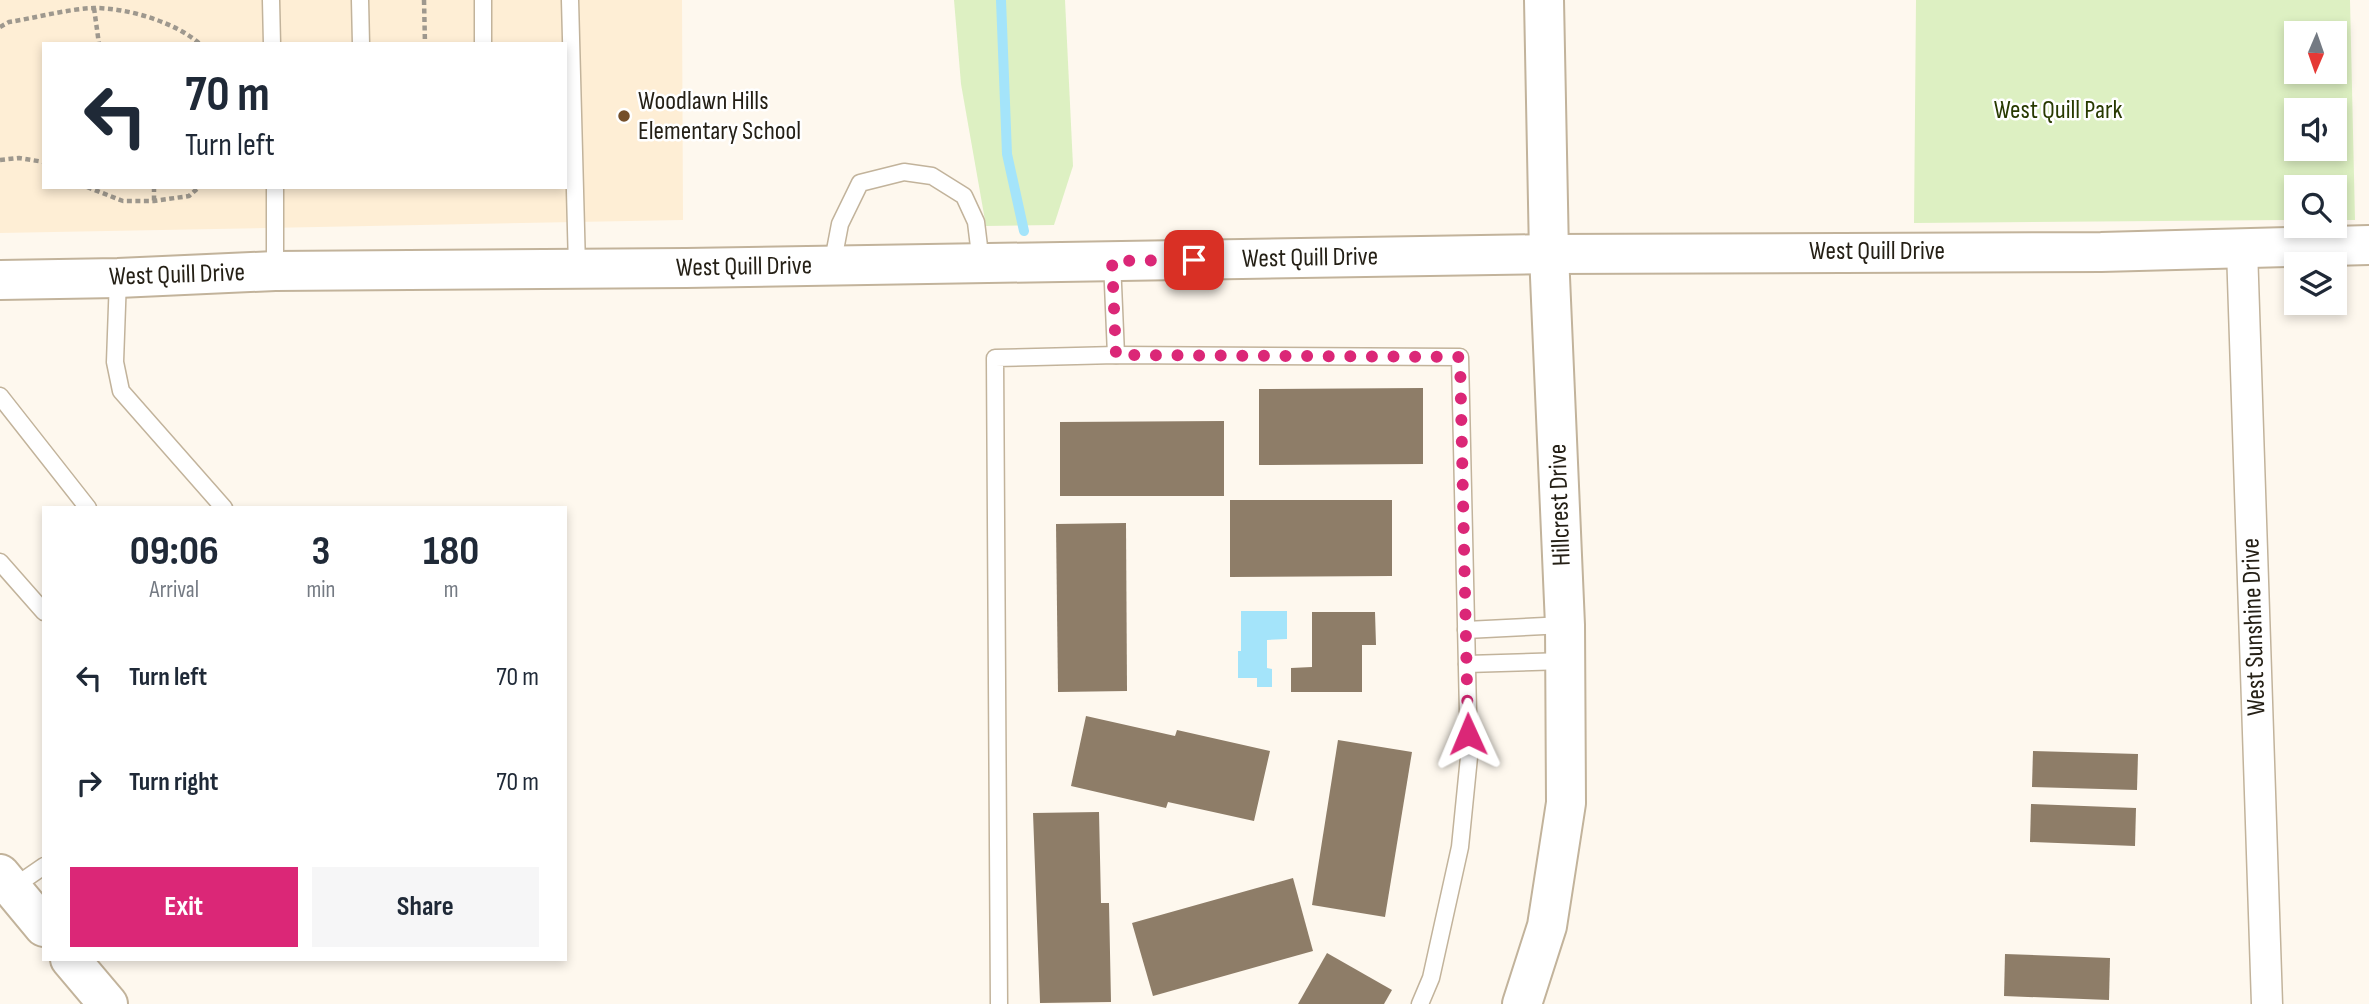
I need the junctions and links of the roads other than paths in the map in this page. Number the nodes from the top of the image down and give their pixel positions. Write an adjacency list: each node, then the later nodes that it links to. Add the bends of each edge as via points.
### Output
1 (271, 0): 6 (lane)
2 (360, 0): 7 (lane)
3 (483, 0): 8 (lane)
4 (570, 0): 16 (lane)
5 (1544, 0): 12 (street, Hillcrest Drive)
6 (272, 42)
7 (361, 42)
8 (483, 42)
9 (275, 189): 17 (lane)
10 (2369, 246): 11 (street, West Quill Drive)
11 (2242, 249): 12 (street, West Quill Drive); 37 (street, West Sunshine Drive)
12 (1549, 254): 13 (street, West Quill Drive); 27 (street, Hillcrest Drive)
13 (1112, 261): 14 (street, West Quill Drive); 20 (lane)
14 (981, 263): 15 (street, West Quill Drive); 15 (lane, via 976,222 964,196 932,176 904,172 860,183 839,223)
15 (832, 266): 16 (street, West Quill Drive)
16 (577, 267): 17 (street, West Quill Drive)
17 (275, 271): 18 (street, West Quill Drive)
18 (118, 278): 19 (street, West Quill Drive); 23 (lane, via 115,362 121,391)
19 (0, 280)
20 (1116, 355): 26 (lane, via 1460,357); 34 (lane, via 995,358)
21 (0, 396): 22 (lane)
22 (86, 506)
23 (222, 506)
24 (0, 562): 25 (lane)
25 (42, 610)
26 (1466, 630): 27 (lane); 28 (lane)
27 (1565, 643): 28 (lane); 36 (street, Hillcrest Drive, via 1566,803 1547,926)
28 (1467, 664): 35 (lane, via 1469,757 1460,847 1431,978)
29 (42, 867): 30 (lane)
30 (6, 881): 31 (street)
31 (42, 925)
32 (72, 961): 33 (street)
33 (108, 1004)
34 (999, 1004)
35 (1420, 1004)
36 (1522, 1004)
37 (2267, 1004)

